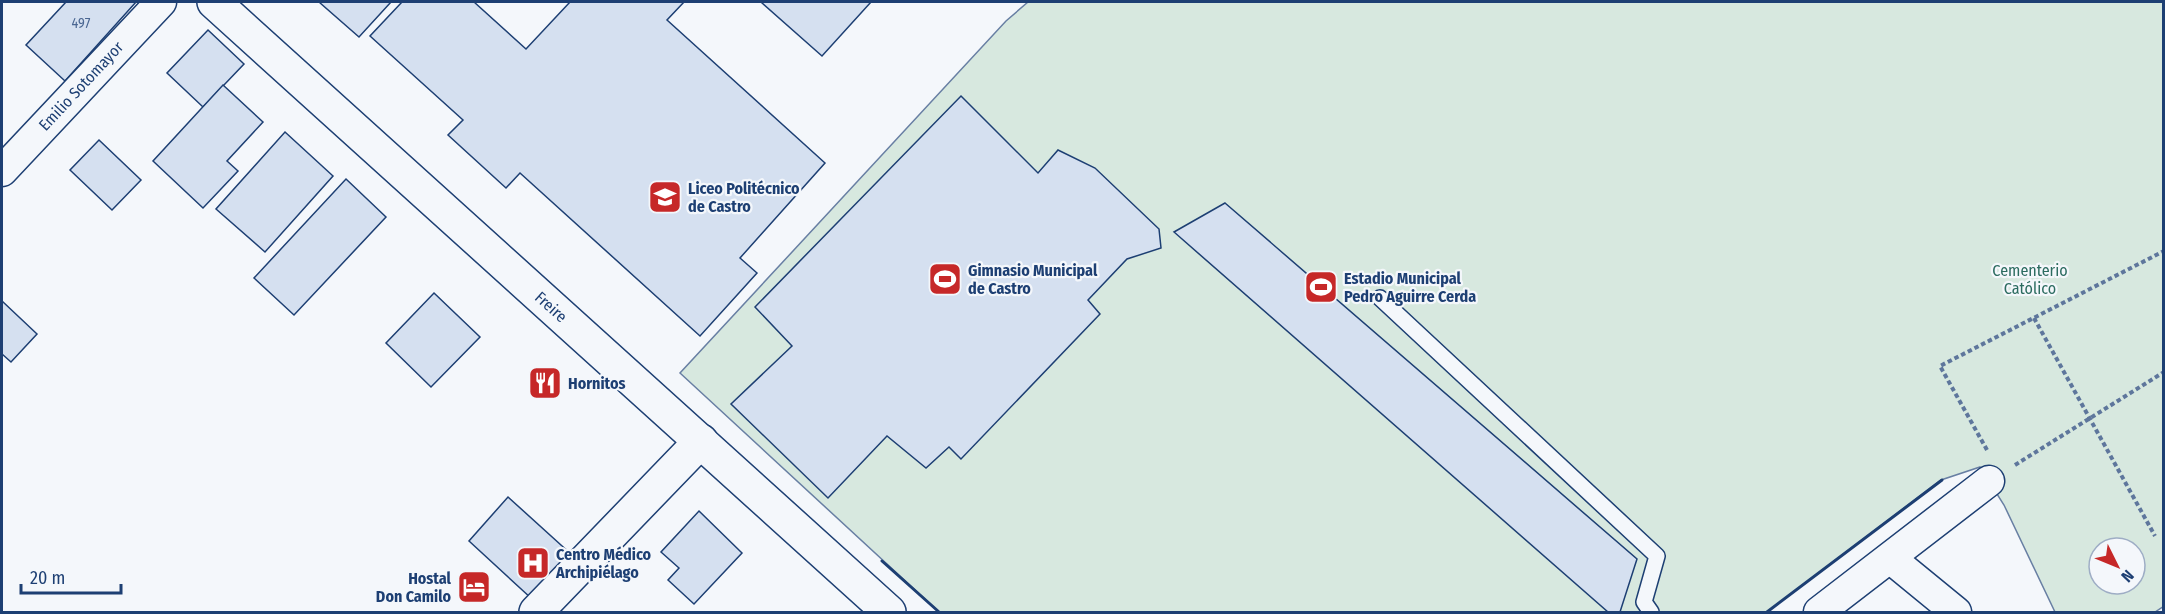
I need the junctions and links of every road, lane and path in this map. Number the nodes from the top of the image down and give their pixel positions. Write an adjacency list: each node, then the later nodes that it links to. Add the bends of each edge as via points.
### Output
1 (162, 2): 3 (street, Emilio Sotomayor)
2 (214, 2): 9 (main road, Freire)
3 (2, 171)
4 (2163, 251): 6 (path)
5 (1380, 298): 15 (lane, via 1657,556 1644,602)
6 (2034, 318): 8 (path); 10 (path, via 1940,366)
7 (2163, 372): 8 (path)
8 (2089, 418): 10 (path); 11 (path)
9 (701, 441): 13 (main road); 14 (main road, Freire)
10 (1995, 477): 12 (street)
11 (2155, 536)
12 (1890, 558): 16 (street); 17 (street)
13 (536, 612)
14 (889, 612)
15 (1651, 612)
16 (1820, 612)
17 (1956, 612)

